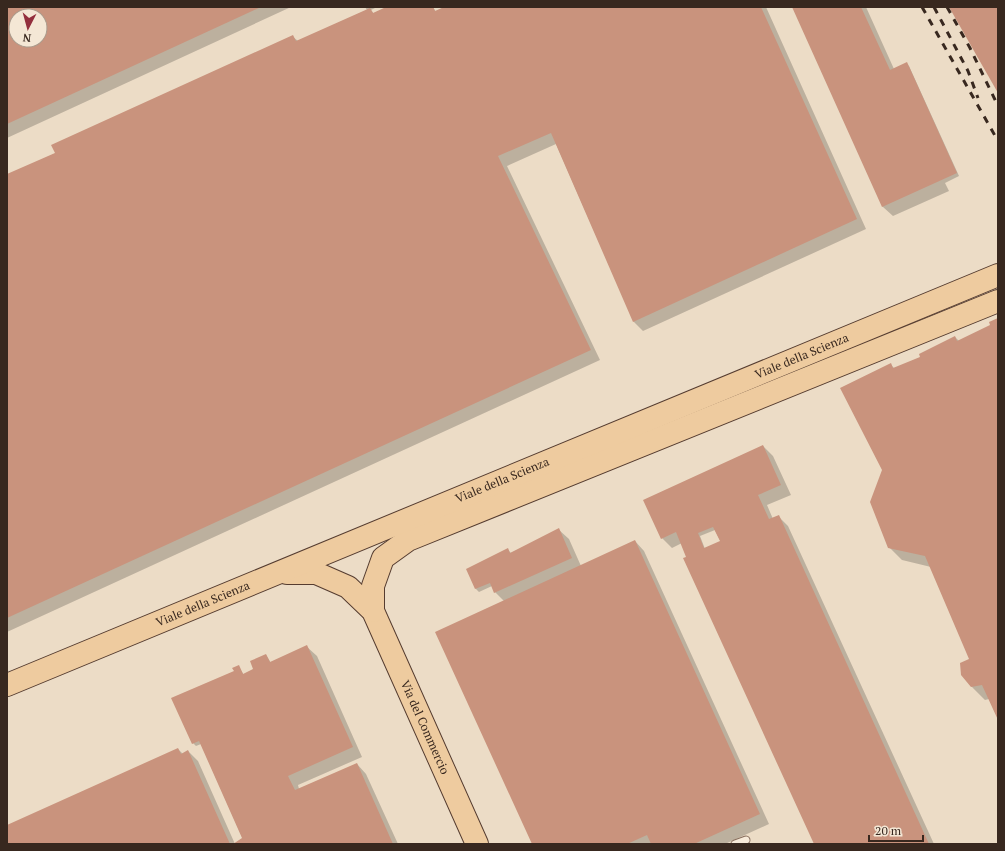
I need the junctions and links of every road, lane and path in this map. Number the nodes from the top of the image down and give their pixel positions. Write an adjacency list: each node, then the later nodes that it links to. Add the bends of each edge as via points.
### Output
1 (998, 275): 4 (main road, Viale della Scienza)
2 (998, 301): 3 (main road, Viale della Scienza)
3 (408, 540): 5 (main road, Via del Commercio, via 383,558 373,586)
4 (278, 573): 5 (main road, Via del Commercio, via 316,573 348,587); 6 (main road, Viale della Scienza)
5 (373, 611): 8 (main road, Via del Commercio)
6 (7, 685)
7 (746, 840): 9 (lane)
8 (477, 844)
9 (735, 844)

